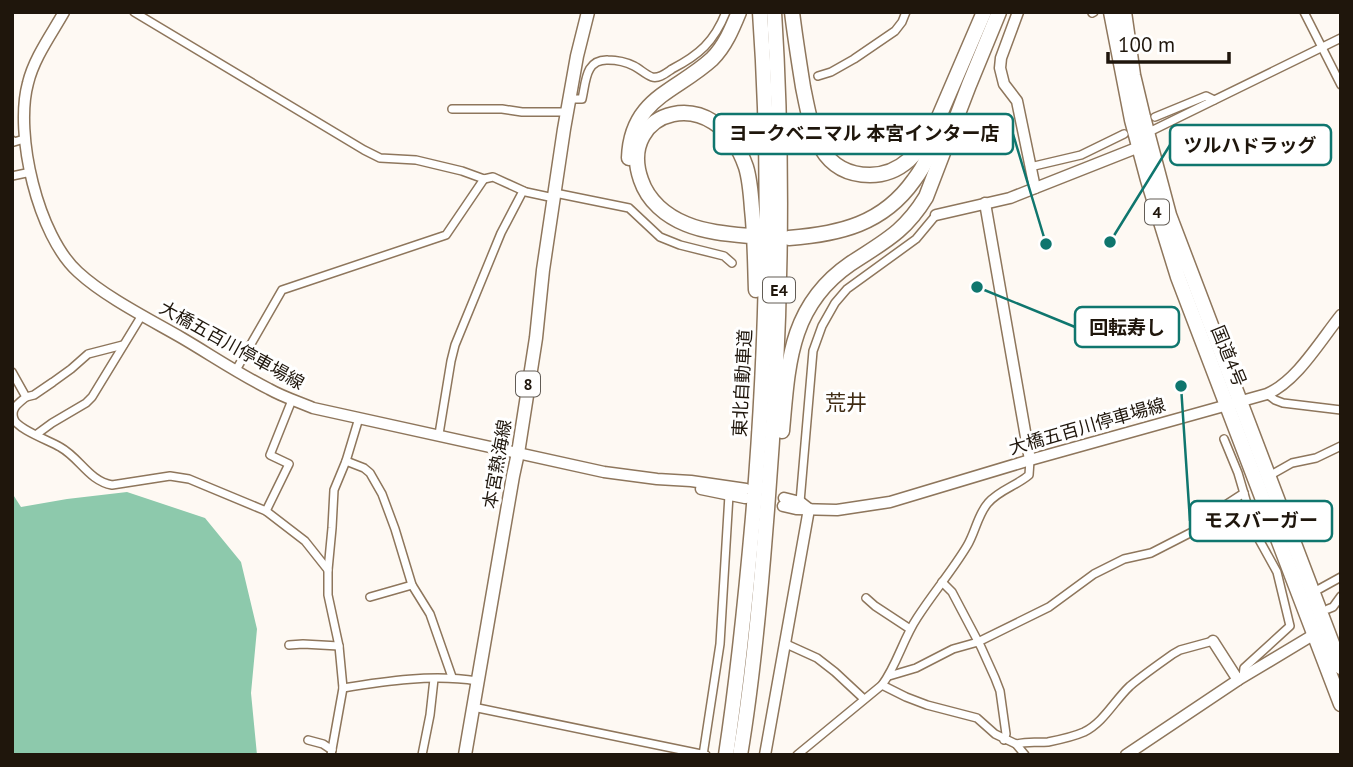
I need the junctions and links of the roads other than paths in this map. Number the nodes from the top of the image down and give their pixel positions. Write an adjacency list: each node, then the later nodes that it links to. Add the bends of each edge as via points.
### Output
1 (64, 12): 28 (main road, 大橋五百川停車場線, via 28,80)
2 (134, 12): 34 (street, via 380,158 416,160)
3 (588, 12): 20 (main road, 本宮熱海線 / 8)
4 (726, 12): 20 (street, via 701,51 660,76 652,77 617,60 598,60 589,69 582,99)
5 (739, 12): 51 (highway, via 713,57 647,108 633,134 628,164 637,194 671,227 697,238 749,241 689,225 667,214 642,184 638,166 642,138 655,122 673,113 708,118 730,136 747,169 751,193)
6 (760, 12): 51 (highway, 東北自動車道 / E4, via 766,198)
7 (774, 12): 67 (highway, 東北自動車道 / E4, via 780,194 778,335)
8 (792, 12): 25 (highway, via 811,126 828,158 849,172 886,173 906,163)
9 (906, 12): 18 (street, via 895,31)
10 (984, 12): 25 (highway)
11 (999, 12): 32 (highway)
12 (1018, 12): 30 (main road, via 1000,68 1004,84 1017,101)
13 (1111, 12): 29 (highway, 国道4号 / 4)
14 (1124, 12): 27 (highway, 国道4号 / 4)
15 (1304, 12): 17 (street)
16 (1341, 38): 17 (street)
17 (1322, 48): 19 (street); 21 (street)
18 (818, 76)
19 (1341, 85)
20 (569, 99): 23 (main road, 本宮熱海線 / 8)
21 (1214, 100): 24 (street, via 1206,96); 27 (street)
22 (453, 109): 23 (street)
23 (567, 113): 37 (main road, 本宮熱海線 / 8)
24 (1155, 117)
25 (934, 125): 32 (highway, via 927,159 892,206 854,226 789,242 842,239 872,228 897,213)
26 (1124, 134): 30 (street, via 1080,155)
27 (1147, 134): 49 (highway, 国道4号 / 4, via 1169,215)
28 (16, 141): 31 (main road, 大橋五百川停車場線)
29 (1139, 147): 35 (main road); 49 (highway, 国道4号 / 4, via 1178,277)
30 (1030, 167): 35 (main road)
31 (31, 172): 33 (street); 41 (main road, 大橋五百川停車場線, via 51,236 63,256 96,286)
32 (934, 175): 67 (highway, via 926,197 899,231 833,278 804,315 791,354 778,477)
33 (12, 176)
34 (484, 179): 36 (street, via 493,177); 44 (street, via 446,234 282,290)
35 (1035, 188): 38 (main road)
36 (523, 191): 37 (street); 54 (street, via 455,345)
37 (555, 195): 40 (street, via 629,208 660,237); 57 (main road, 本宮熱海線 / 8)
38 (985, 203): 39 (main road); 58 (main road)
39 (936, 215): 65 (street, via 916,239 847,289 822,326 813,351)
40 (732, 262)
41 (142, 314): 43 (street); 44 (main road, 大橋五百川停車場線)
42 (1341, 315): 46 (main road, 大橋五百川停車場線, via 1293,376)
43 (123, 345): 47 (street, via 88,354); 53 (street, via 92,397)
44 (236, 370): 48 (main road, 大橋五百川停車場線)
45 (12, 372): 47 (street)
46 (1266, 394): 49 (main road, 大橋五百川停車場線); 50 (street, via 1283,402)
47 (26, 397): 53 (street, via 14,408 13,416 19,426)
48 (292, 400): 52 (main road, 大橋五百川停車場線); 66 (street, via 270,455 289,464)
49 (1233, 402): 58 (main road, 大橋五百川停車場線); 60 (highway, 国道4号 / 4); 78 (highway, 国道4号 / 4)
50 (1341, 410)
51 (761, 413): 102 (highway, 東北自動車道 / E4, via 749,566)
52 (359, 418): 54 (main road, 大橋五百川停車場線); 59 (street)
53 (37, 434): 66 (street, via 71,454 104,484 179,477)
54 (439, 435): 57 (main road, 大橋五百川停車場線)
55 (1223, 439): 62 (street)
56 (1341, 446): 60 (street)
57 (518, 453): 61 (main road, 大橋五百川停車場線); 89 (main road, 本宮熱海線 / 8)
58 (1030, 460): 65 (main road, 大橋五百川停車場線, via 890,502 837,510); 70 (street, via 1029,475 988,503)
59 (346, 461): 68 (street, via 334,490); 71 (street, via 365,468 382,494)
60 (1268, 476): 72 (highway, 国道4号 / 4)
61 (657, 479): 63 (main road, 大橋五百川停車場線); 63 (main road, 大橋五百川停車場線, via 691,481 745,494)
62 (1244, 493): 80 (street, via 1192,531 1151,553 1110,566 1049,607); 87 (street, via 1293,624 1244,668)
63 (729, 495): 99 (street, via 720,644)
64 (784, 502): 65 (main road, 大橋五百川停車場線, via 796,509)
65 (804, 506): 81 (main road)
66 (266, 510): 68 (street, via 305,541)
67 (762, 568): 103 (highway, 東北自動車道 / E4)
68 (328, 570): 83 (street, via 328,595)
69 (1341, 577): 72 (street)
70 (942, 582): 77 (street); 80 (street)
71 (412, 585): 74 (street); 86 (street, via 430,614)
72 (1312, 593): 84 (highway, 国道4号 / 4)
73 (1341, 596): 76 (street)
74 (370, 597)
75 (866, 598): 77 (street)
76 (1328, 610)
77 (911, 629): 85 (street)
78 (1313, 635): 87 (main road); 93 (highway, 国道4号 / 4)
79 (1213, 641): 87 (main road); 97 (street, via 1173,654 1130,686 1091,728 1046,742)
80 (978, 642): 85 (street); 96 (street, via 1000,691)
81 (785, 643): 92 (street, via 817,658); 104 (main road)
82 (289, 645): 83 (street)
83 (339, 646): 91 (street)
84 (1341, 667)
85 (889, 676): 90 (street)
86 (452, 677): 88 (street); 89 (street)
87 (1241, 678): 107 (main road)
88 (434, 679): 91 (street); 100 (street)
89 (477, 681): 94 (main road, 本宮熱海線 / 8)
90 (882, 685): 92 (street); 96 (street, via 926,705 978,718)
91 (343, 688): 98 (street)
92 (864, 699): 105 (street)
93 (1341, 705)
94 (473, 707): 99 (street); 101 (main road, 本宮熱海線 / 8)
95 (308, 740): 98 (street, via 323,744)
96 (1004, 740): 97 (street)
97 (1016, 744): 106 (street)
98 (332, 753)
99 (704, 754)
100 (422, 755)
101 (465, 755)
102 (726, 755)
103 (740, 755)
104 (765, 755)
105 (797, 755)
106 (1025, 755)
107 (1126, 755)

